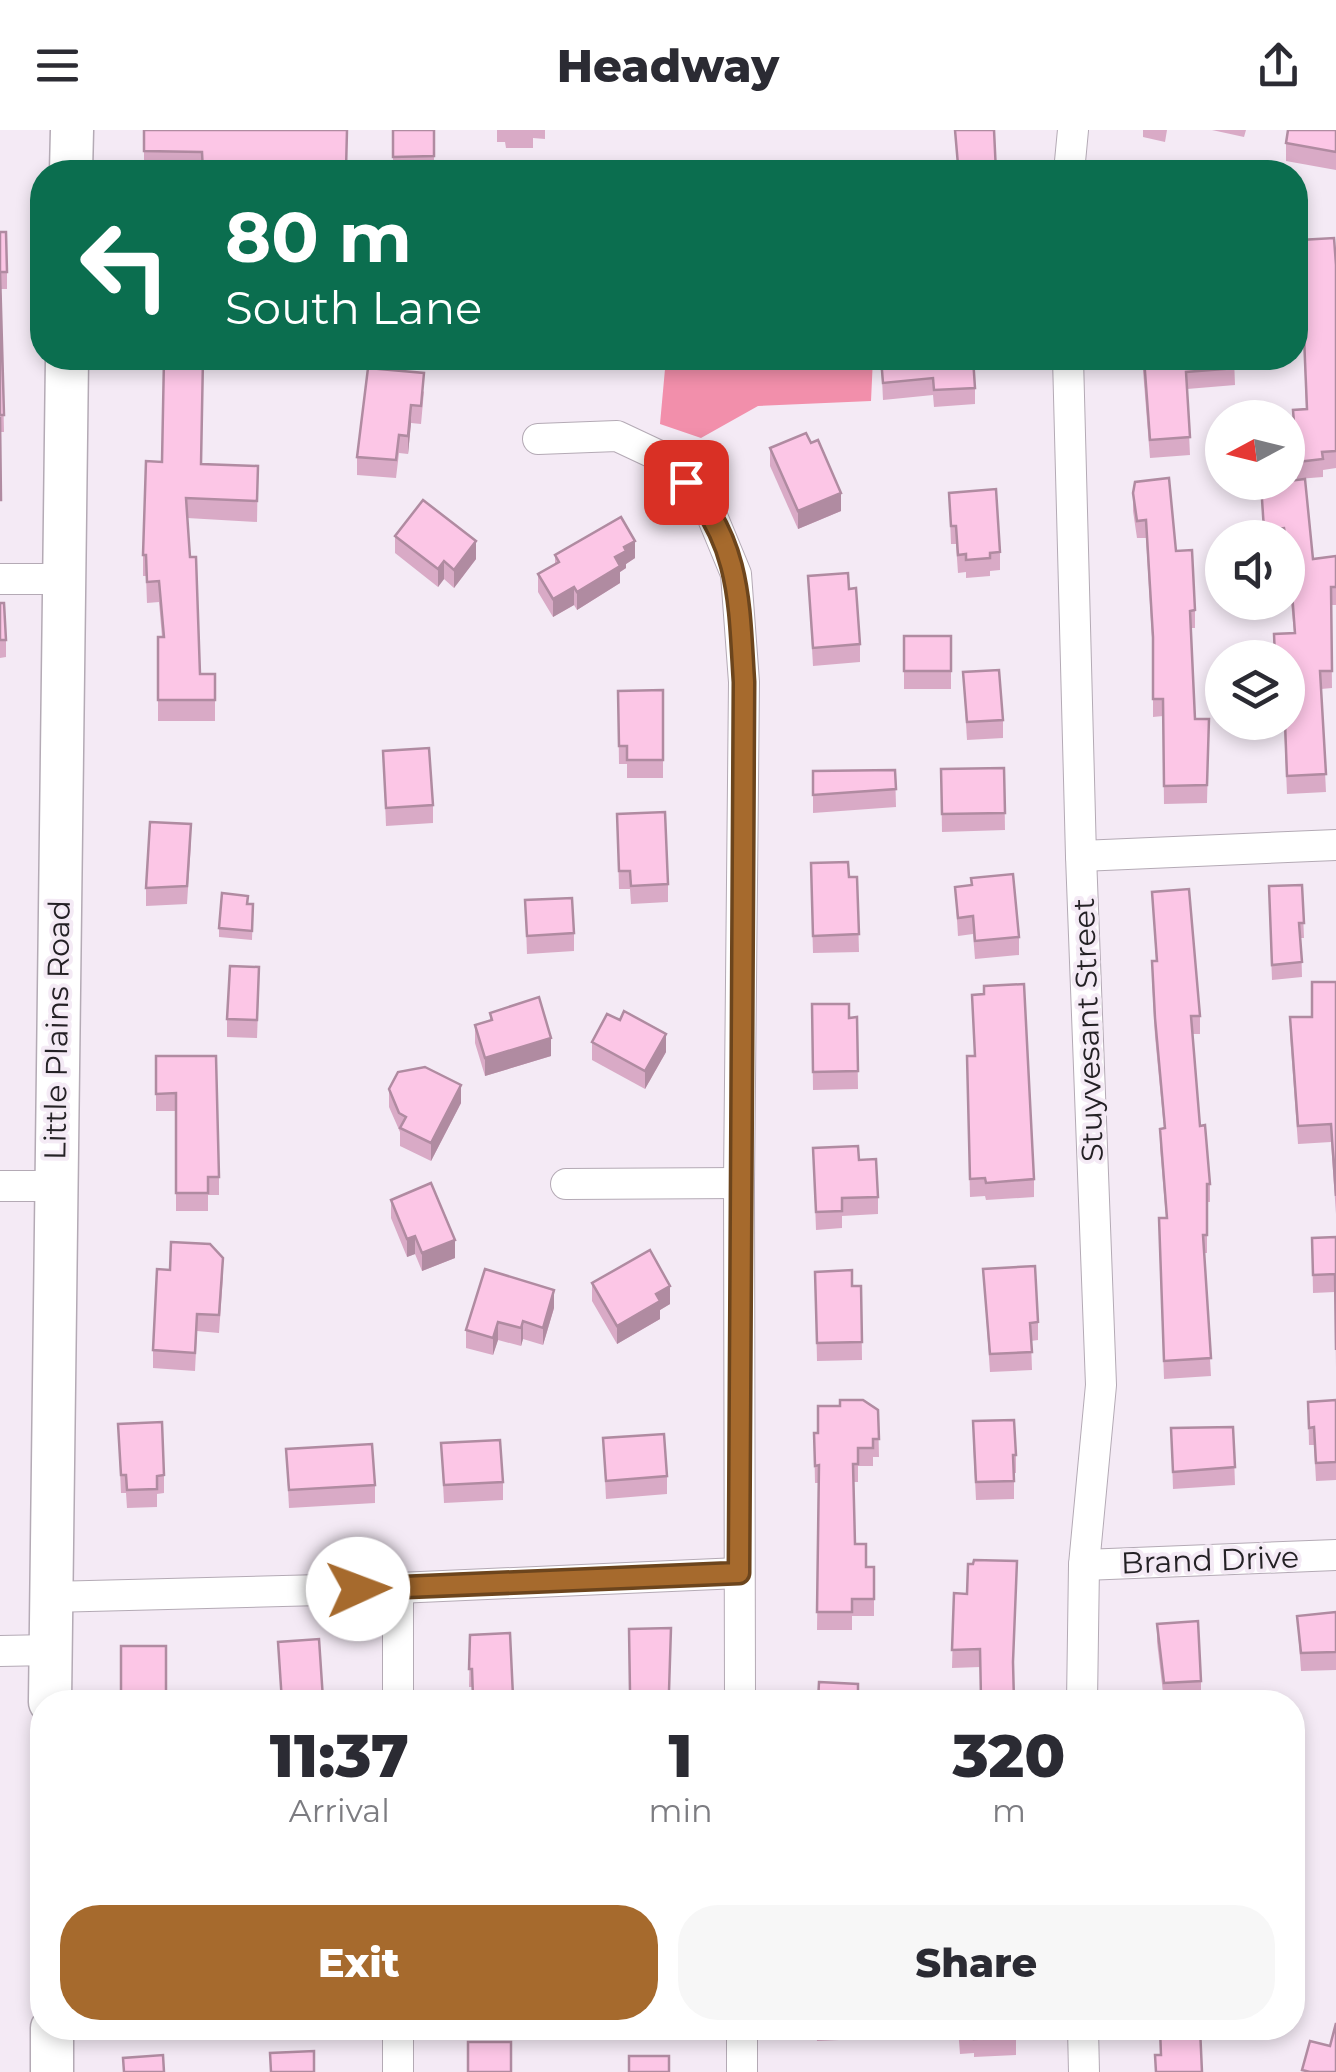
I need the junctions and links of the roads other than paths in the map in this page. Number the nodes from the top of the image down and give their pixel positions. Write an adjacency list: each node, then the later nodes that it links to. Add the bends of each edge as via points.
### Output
1 (72, 130): 3 (street)
2 (1074, 130): 4 (street)
3 (71, 160)
4 (1070, 160)
5 (68, 370): 9 (street, Little Plains Road)
6 (1068, 370): 11 (street, Stuyvesant Street)
7 (538, 440): 12 (street, via 617,436 666,459 706,504 736,574 744,682)
8 (0, 579): 9 (street)
9 (63, 579): 15 (street, Little Plains Road)
10 (1336, 844): 11 (street)
11 (1081, 856): 17 (street, Stuyvesant Street, via 1100,1384)
12 (739, 1183): 13 (street); 18 (street)
13 (566, 1184)
14 (0, 1186): 15 (street)
15 (54, 1186): 20 (street, Little Plains Road)
16 (1336, 1555): 17 (street, Brand Drive)
17 (1084, 1565): 26 (street, Stuyvesant Street)
18 (739, 1573): 19 (street); 25 (street)
19 (398, 1588): 20 (street); 24 (street)
20 (50, 1597): 21 (street, Little Plains Road)
21 (50, 1650): 22 (street); 23 (street, Little Plains Road)
22 (0, 1651)
23 (50, 1690)
24 (398, 1690)
25 (740, 1690)
26 (1082, 1690)
27 (52, 2040): 31 (street)
28 (398, 2040): 32 (street)
29 (742, 2040): 33 (street)
30 (1083, 2040): 34 (street)
31 (52, 2072)
32 (398, 2072)
33 (742, 2072)
34 (1084, 2072)

